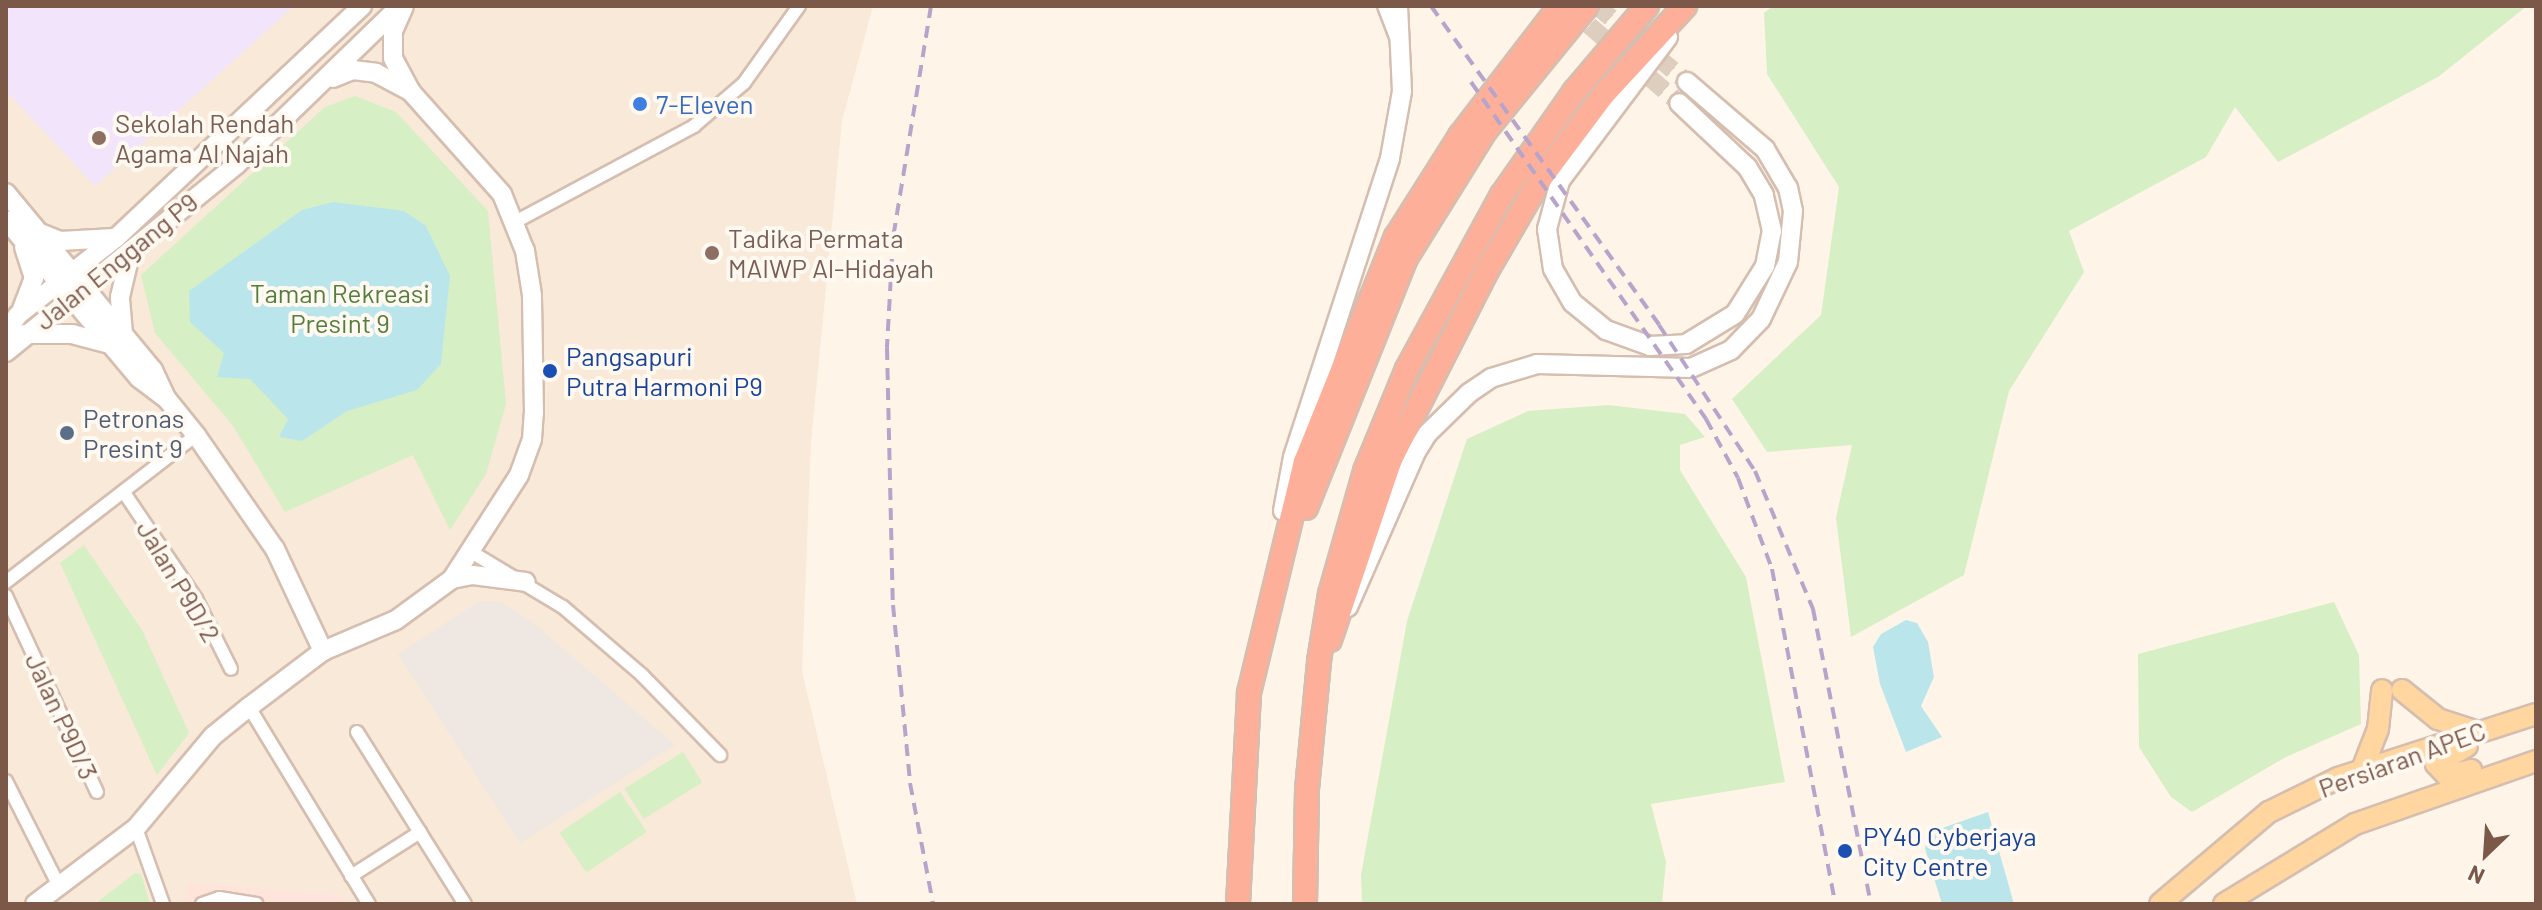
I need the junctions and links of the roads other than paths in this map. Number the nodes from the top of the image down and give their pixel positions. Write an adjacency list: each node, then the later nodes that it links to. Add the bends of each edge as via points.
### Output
1 (362, 6): 20 (street, Jalan Enggang P9)
2 (402, 6): 12 (street, Jalan Enggang P9); 14 (street, via 393,31 393,58)
3 (799, 6): 17 (street, via 744,83 694,126)
4 (1384, 6): 11 (street)
5 (1398, 6): 11 (street)
6 (1560, 6): 36 (highway, via 1460,136 1396,237 1305,462)
7 (1587, 6): 50 (highway, via 1485,131 1400,271 1304,511 1255,703)
8 (1647, 6): 37 (highway, via 1574,92 1502,195 1407,369 1365,471 1330,594)
9 (1685, 6): 34 (highway, via 1568,142 1488,269 1391,459)
10 (1691, 6): 15 (street, via 1560,181 1549,207 1553,269 1573,303 1606,330 1650,346 1686,344 1735,314 1765,266 1772,231 1764,195 1747,167)
11 (1403, 55): 36 (street, via 1401,105 1390,158 1293,457)
12 (326, 80): 14 (street, via 353,70 376,73); 20 (street, Jalan Enggang P9, via 237,164)
13 (1687, 82): 34 (street, via 1765,149 1788,188 1793,211 1788,262 1761,319 1731,350 1691,368 1537,364 1491,378 1469,393 1416,452 1369,570)
14 (411, 92): 17 (street, via 472,156)
15 (1679, 103)
16 (6, 193): 19 (street)
17 (517, 221): 29 (street, via 531,278 532,439 519,475)
18 (12, 226): 21 (street); 23 (street, via 34,278)
19 (43, 234): 20 (street, via 60,241); 21 (street)
20 (123, 244): 21 (street, Jalan Enggang P9); 22 (street, Jalan Enggang P9); 25 (street)
21 (60, 274): 22 (street); 23 (street, Jalan Enggang P9)
22 (79, 292): 24 (street, Jalan Enggang P9); 25 (street)
23 (18, 315): 24 (street, Jalan Enggang P9)
24 (15, 333): 25 (street); 26 (street, Jalan Enggang P9)
25 (118, 339): 27 (street, via 153,370 166,398)
26 (6, 352)
27 (196, 435): 28 (street); 35 (street, via 275,549)
28 (125, 494): 31 (street); 38 (street, Jalan P9D/2, via 196,599)
29 (473, 553): 30 (street); 32 (street)
30 (452, 579): 32 (street, via 473,575); 35 (street, via 396,620)
31 (6, 582)
32 (526, 582): 45 (street, via 632,666)
33 (6, 596): 49 (street, Jalan P9D/3)
34 (1341, 619): 37 (highway)
35 (323, 651): 39 (street)
36 (1256, 651): 50 (highway)
37 (1319, 661): 62 (highway, via 1307,789)
38 (231, 669)
39 (249, 707): 51 (street, via 213,736); 53 (street)
40 (2536, 714): 43 (main road, Persiaran APEC)
41 (2536, 724): 44 (main road, via 2450,752 2436,764 2447,776)
42 (357, 732): 52 (street)
43 (2475, 732): 47 (main road, Persiaran APEC); 47 (main road, via 2438,719 2392,690)
44 (2536, 751)
45 (720, 755)
46 (2536, 761): 64 (main road, Persiaran APEC, via 2355,824 2285,862)
47 (2362, 770): 63 (main road, Persiaran APEC, via 2269,812)
48 (6, 781): 54 (street)
49 (97, 792)
50 (1240, 802): 61 (highway)
51 (136, 828): 54 (street); 56 (street)
52 (420, 832): 53 (street); 60 (street)
53 (351, 876): 59 (street)
54 (60, 888): 55 (street)
55 (35, 904)
56 (163, 904)
57 (202, 904): 58 (street, via 219,898)
58 (257, 904)
59 (369, 904)
60 (465, 904)
61 (1238, 904)
62 (1305, 904)
63 (2160, 904)
64 (2224, 904)

